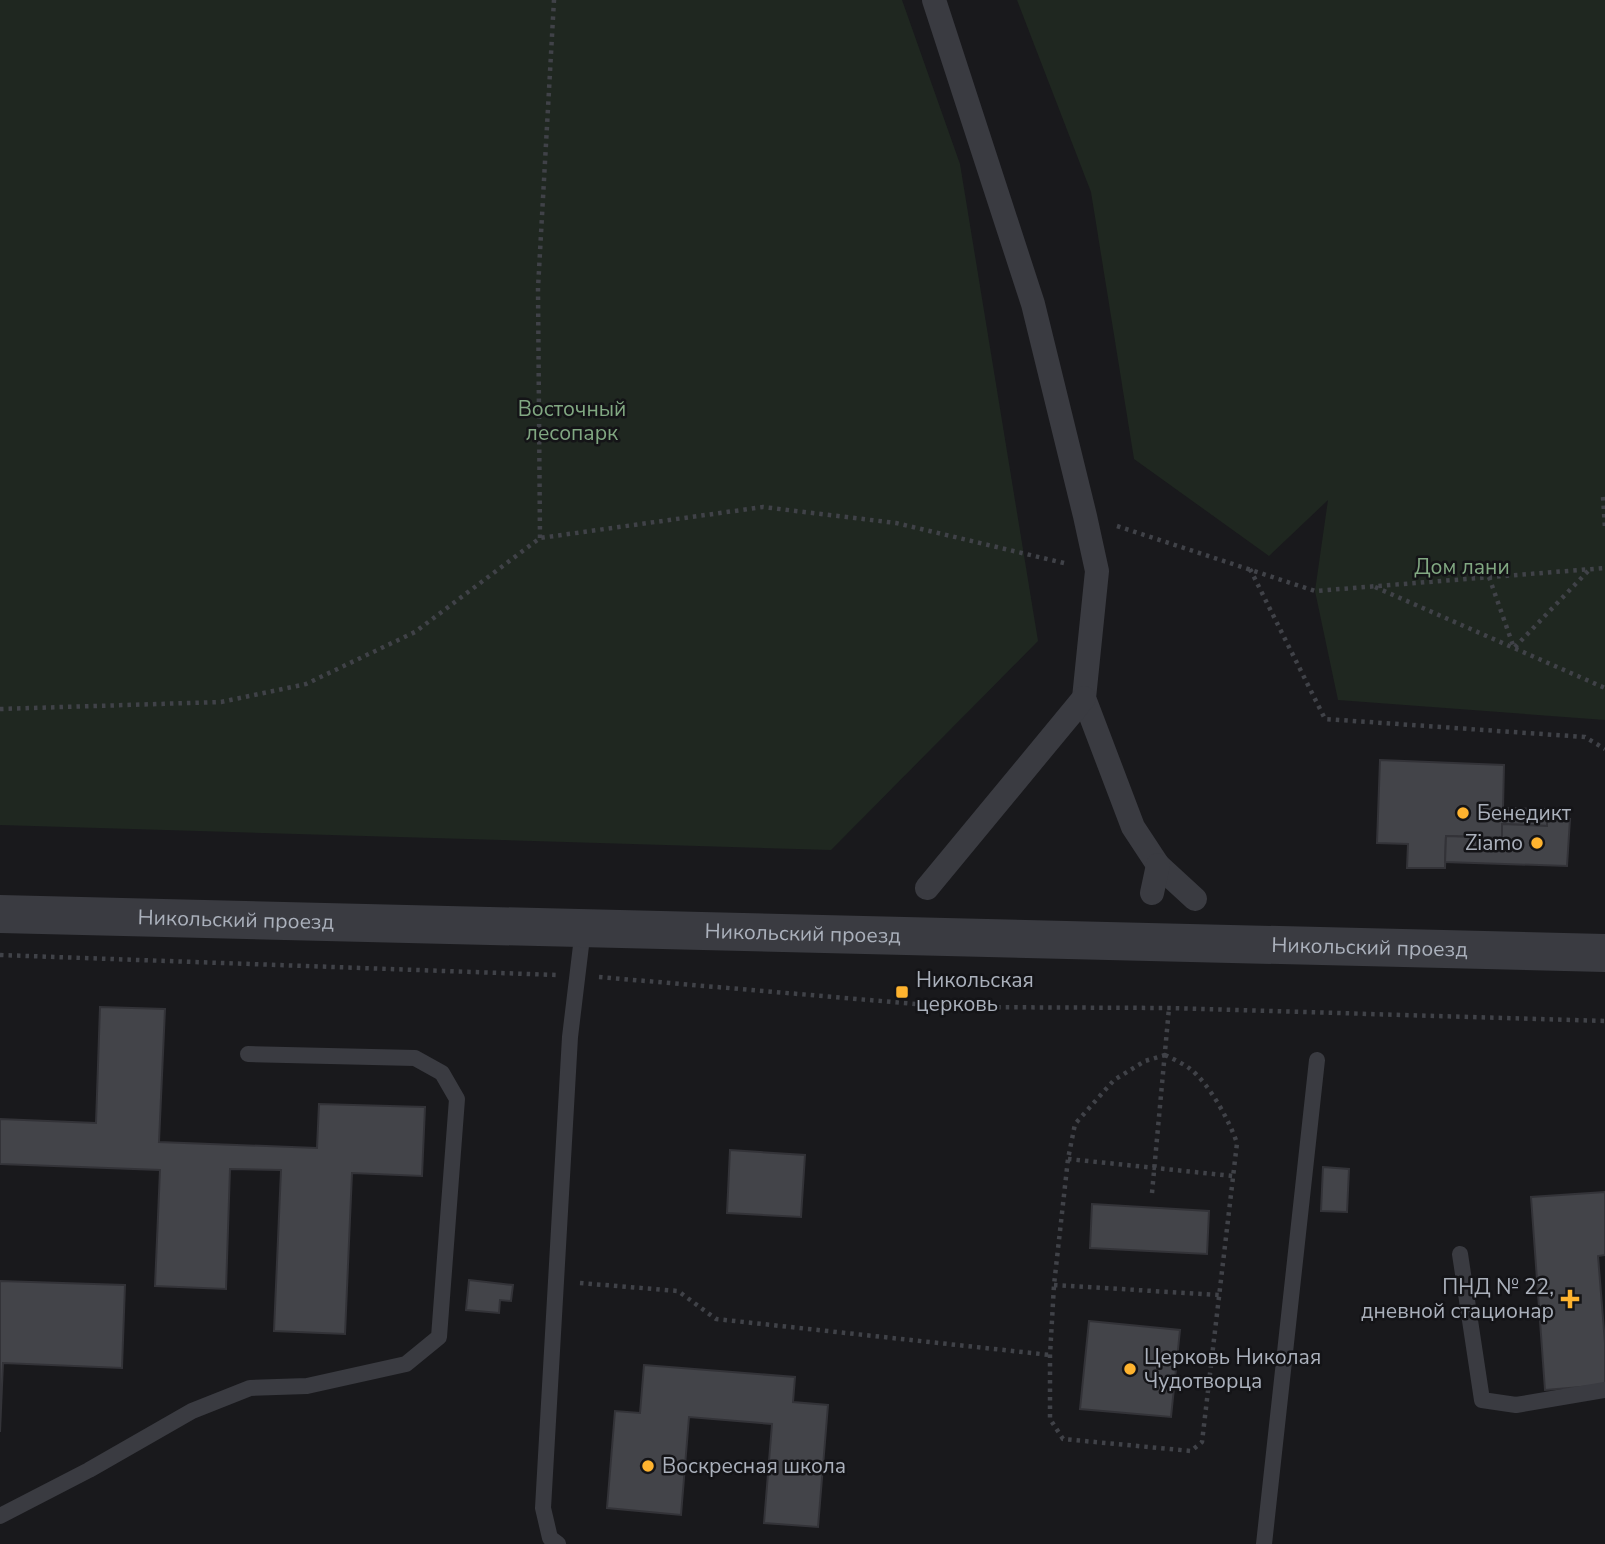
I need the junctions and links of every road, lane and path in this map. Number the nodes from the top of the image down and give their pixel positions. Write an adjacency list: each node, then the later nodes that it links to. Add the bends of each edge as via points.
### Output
1 (554, 0): 6 (path, via 538,288)
2 (934, 0): 4 (street, via 1033,304)
3 (1603, 497): 5 (path)
4 (1085, 516): 7 (path); 10 (street)
5 (1605, 528)
6 (540, 538): 10 (path, via 763,507 896,523); 16 (path, via 415,632 306,684 221,702)
7 (1249, 568): 12 (path, via 1315,591); 17 (path, via 1325,719 1585,737)
8 (1605, 568): 9 (path)
9 (1590, 570): 11 (path); 13 (path)
10 (1097, 571): 15 (street)
11 (1489, 578): 12 (path); 13 (path)
12 (1373, 586): 13 (path)
13 (1514, 648): 14 (path)
14 (1605, 688)
15 (1084, 698): 18 (street, via 1133,827); 19 (street)
16 (0, 709)
17 (1605, 749)
18 (1158, 865): 20 (street); 21 (street)
19 (927, 888)
20 (1152, 893)
21 (1195, 899)
22 (0, 914): 23 (street, Никольский проезд)
23 (583, 926): 24 (street, Никольский проезд); 36 (lane, via 570,1037)
24 (1605, 953)
25 (1169, 1008): 26 (path); 27 (path); 29 (path)
26 (1119, 1009)
27 (1605, 1021)
28 (248, 1054): 41 (lane, via 415,1058 442,1073 457,1099 439,1337 406,1364 307,1386 250,1388 192,1411)
29 (1165, 1055): 31 (path, via 1114,1080 1075,1124); 32 (path); 33 (path, via 1190,1068 1228,1119 1237,1143)
30 (1317, 1060): 43 (lane)
31 (1068, 1159): 32 (path); 37 (path)
32 (1154, 1168): 33 (path); 34 (path)
33 (1233, 1176): 38 (path)
34 (1152, 1194)
35 (1460, 1254): 40 (lane, via 1482,1399 1516,1405)
36 (556, 1281): 39 (path, via 678,1291 716,1319); 42 (lane, via 543,1508 550,1538)
37 (1055, 1286): 38 (path); 39 (path)
38 (1219, 1295): 39 (path, via 1202,1443 1191,1451 1063,1439 1050,1419)
39 (1051, 1355)
40 (1605, 1391)
41 (0, 1516)
42 (558, 1544)
43 (1264, 1544)

